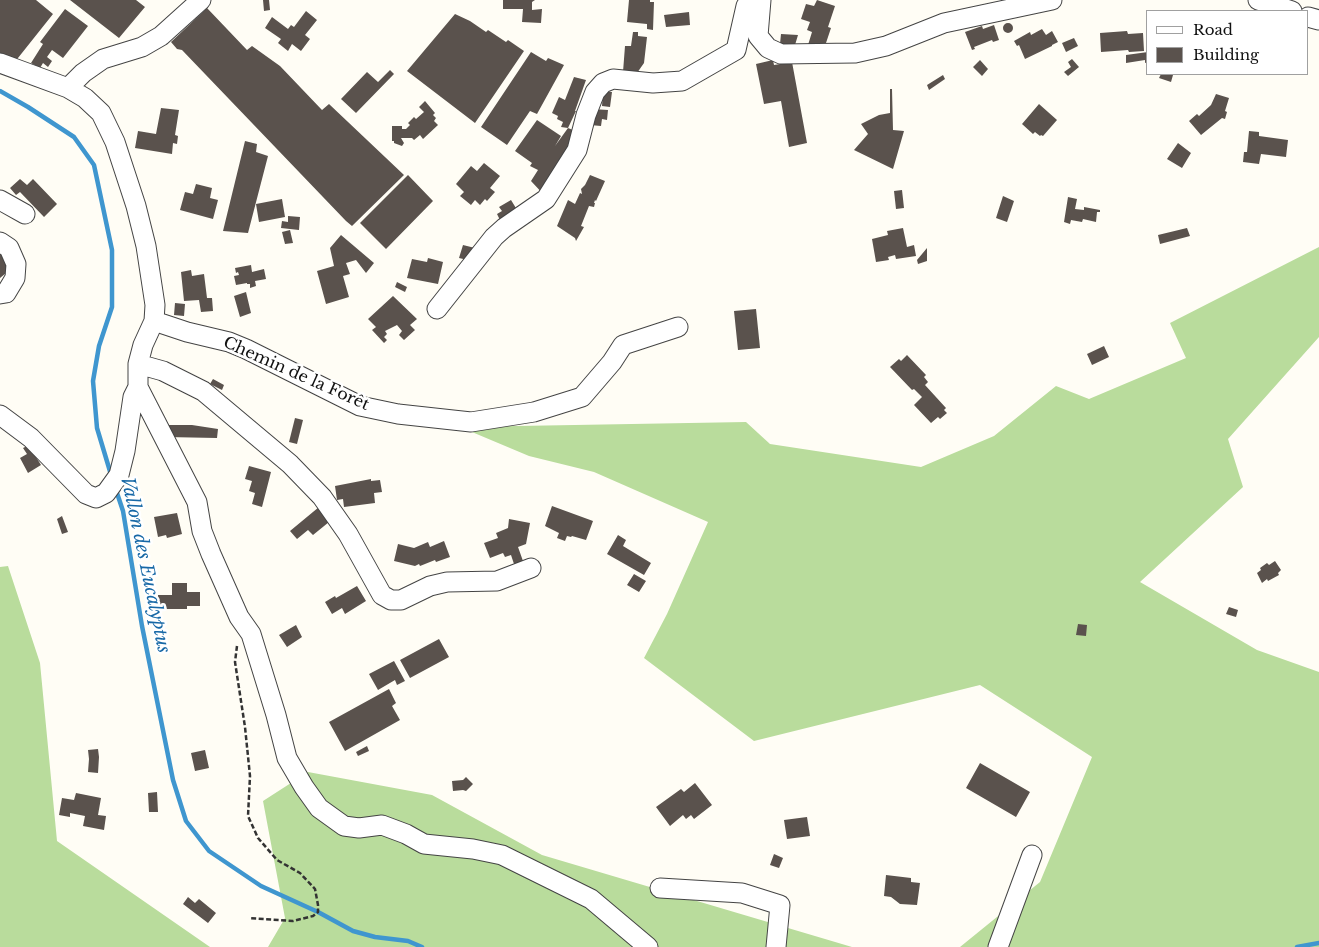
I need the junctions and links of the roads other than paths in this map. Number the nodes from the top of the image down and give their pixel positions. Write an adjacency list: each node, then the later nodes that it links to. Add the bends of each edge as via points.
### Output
1 (201, 0): 8 (street, via 161,36 142,47 103,59)
2 (750, 0): 13 (street, via 736,50 713,63 682,80 653,83 613,79 603,83 595,92 586,114 577,150 546,199 494,236)
3 (761, 0): 4 (street, via 758,36 768,48 781,54 856,53 886,46 944,23)
4 (1052, 0)
5 (1258, 0): 6 (street)
6 (1289, 10)
7 (0, 63): 8 (street)
8 (68, 88): 14 (street, via 85,98 100,113 115,142 146,246 155,305)
9 (0, 200): 10 (street)
10 (25, 214)
11 (0, 242): 12 (street, via 9,248 16,264 15,278 6,293)
12 (0, 294)
13 (437, 308)
14 (154, 321): 15 (street, Chemin de la Forêt, via 246,349 360,406 471,422 534,412 582,397 623,345); 16 (street, via 142,345)
15 (678, 327)
16 (138, 364): 17 (street); 19 (street, via 163,371 203,391 290,464 322,498 348,534 382,594 391,600 401,600 447,582 497,581)
17 (138, 387): 18 (street, via 133,397 119,475 106,493 96,498 86,494 31,438); 22 (street, via 197,502 202,531 239,617 252,634 287,758 320,808 344,826 382,825 424,844 502,855 591,898)
18 (0, 415)
19 (531, 568)
20 (1032, 855): 24 (street)
21 (660, 888): 23 (street, via 742,893 780,905)
22 (648, 947)
23 (776, 947)
24 (998, 947)

